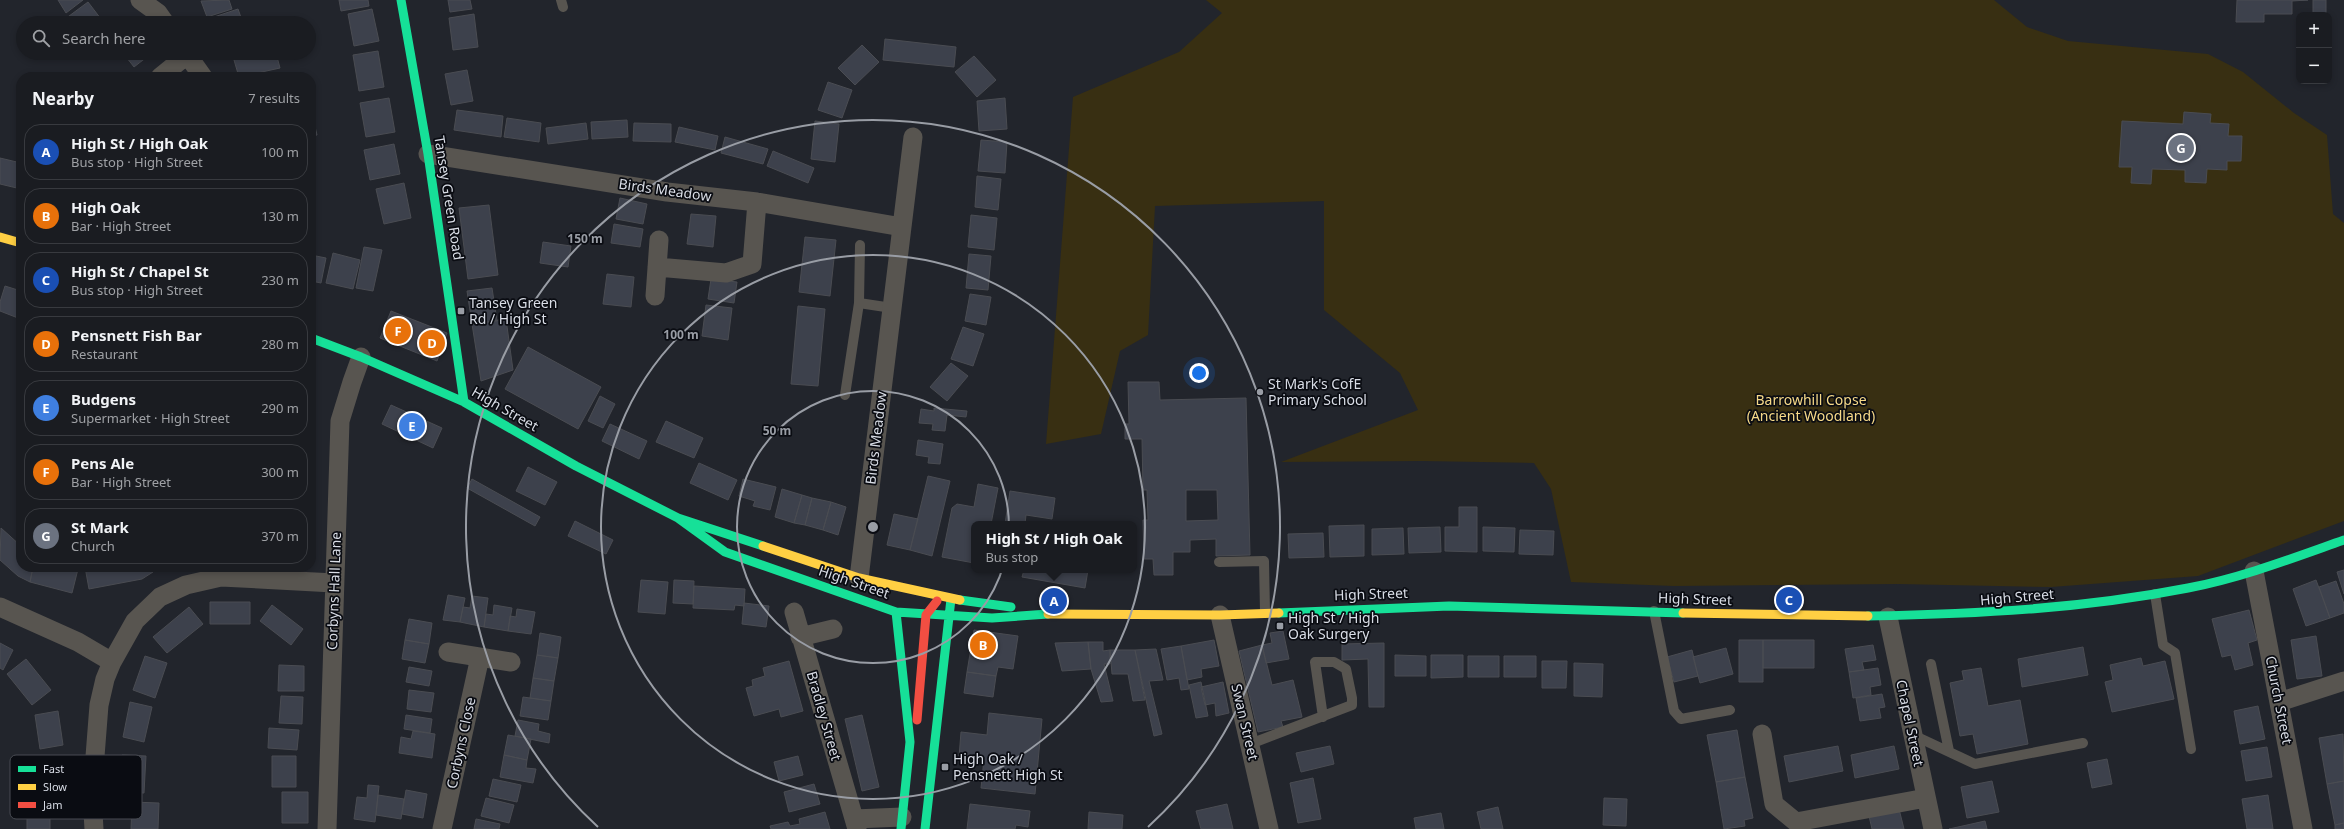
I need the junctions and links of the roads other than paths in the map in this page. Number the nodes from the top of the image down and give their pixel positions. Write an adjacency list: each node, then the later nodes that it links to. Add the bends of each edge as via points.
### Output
1 (140, 0): 3 (street)
2 (401, 0): 9 (main road, Tansey Green Road)
3 (160, 16)
4 (180, 60): 6 (street)
5 (191, 60): 7 (street)
6 (166, 72)
7 (200, 72)
8 (913, 137): 11 (street, Birds Meadow)
9 (428, 154): 10 (street, Birds Meadow, via 667,192); 23 (main road, Tansey Green Road)
10 (757, 202): 11 (street, Birds Meadow); 16 (street, via 752,264 726,273)
11 (902, 228): 19 (street, Birds Meadow)
12 (0, 237): 14 (main road)
13 (659, 240): 16 (street)
14 (16, 242)
15 (860, 245): 18 (lane)
16 (657, 267): 17 (street)
17 (655, 296)
18 (859, 303): 19 (lane); 22 (lane)
19 (892, 308): 28 (street, Birds Meadow)
20 (316, 340): 21 (main road, High Street)
21 (361, 357): 23 (main road, High Street); 29 (street, Corbyns Hall Lane, via 340,421)
22 (845, 396)
23 (464, 402): 24 (main road, High Street, via 576,466)
24 (678, 518): 28 (main road, High Street); 36 (main road, High Street, via 724,552)
25 (2344, 540): 27 (main road, High Street)
26 (1219, 562): 37 (lane, via 1264,561)
27 (2254, 571): 30 (main road, High Street); 51 (street, Church Street)
28 (859, 578): 31 (main road, High Street)
29 (334, 583): 47 (street, via 221,577 186,585 160,597 135,622); 68 (street, Corbyns Hall Lane)
30 (2155, 594): 42 (main road, High Street, via 2065,607 1980,614); 59 (lane, via 2163,645 2175,653)
31 (940, 597): 32 (main road, High Street); 39 (main road)
32 (951, 599): 38 (main road, High Street, via 1003,604); 41 (main road)
33 (0, 607): 47 (street, via 78,642)
34 (1649, 611): 37 (main road, High Street, via 1448,606); 42 (main road, High Street); 52 (lane, via 1674,711 1681,719)
35 (794, 612): 44 (street, Bradley Street)
36 (896, 612): 39 (main road, High Street); 56 (main road)
37 (1264, 612): 40 (main road, High Street)
38 (1037, 614): 40 (main road, High Street); 41 (main road, High Street, via 992,618)
39 (926, 615): 41 (main road, High Street); 56 (main road, via 916,729)
40 (1220, 615): 58 (street, Swan Street)
41 (949, 617): 63 (main road)
42 (1888, 617): 55 (street, Chapel Street)
43 (833, 629): 44 (street)
44 (800, 637): 66 (street, Bradley Street)
45 (448, 652): 46 (street)
46 (480, 657): 48 (street); 69 (street, Corbyns Close)
47 (112, 662): 61 (street, via 99,705)
48 (511, 662)
49 (1931, 664): 60 (lane)
50 (2344, 681): 51 (street)
51 (2279, 702): 73 (street, Church Street)
52 (1730, 710)
53 (1323, 717): 53 (lane, via 1352,705 1346,669 1334,662 1315,662); 58 (lane)
54 (1762, 734): 62 (street, via 1774,804 1796,822)
55 (1913, 735): 60 (lane); 62 (street, Chapel Street)
56 (910, 742): 65 (main road)
57 (2083, 743): 60 (lane, via 1975,764)
58 (1250, 744): 71 (street, Swan Street)
59 (2191, 749)
60 (1949, 751)
61 (95, 755)
62 (1926, 798): 72 (street, Chapel Street)
63 (927, 817): 65 (main road); 70 (main road)
64 (93, 819): 67 (street)
65 (901, 823): 66 (street, Bradley Street)
66 (856, 824)
67 (94, 829)
68 (326, 829)
69 (442, 829)
70 (925, 829)
71 (1270, 829)
72 (1933, 829)
73 (2303, 829)

